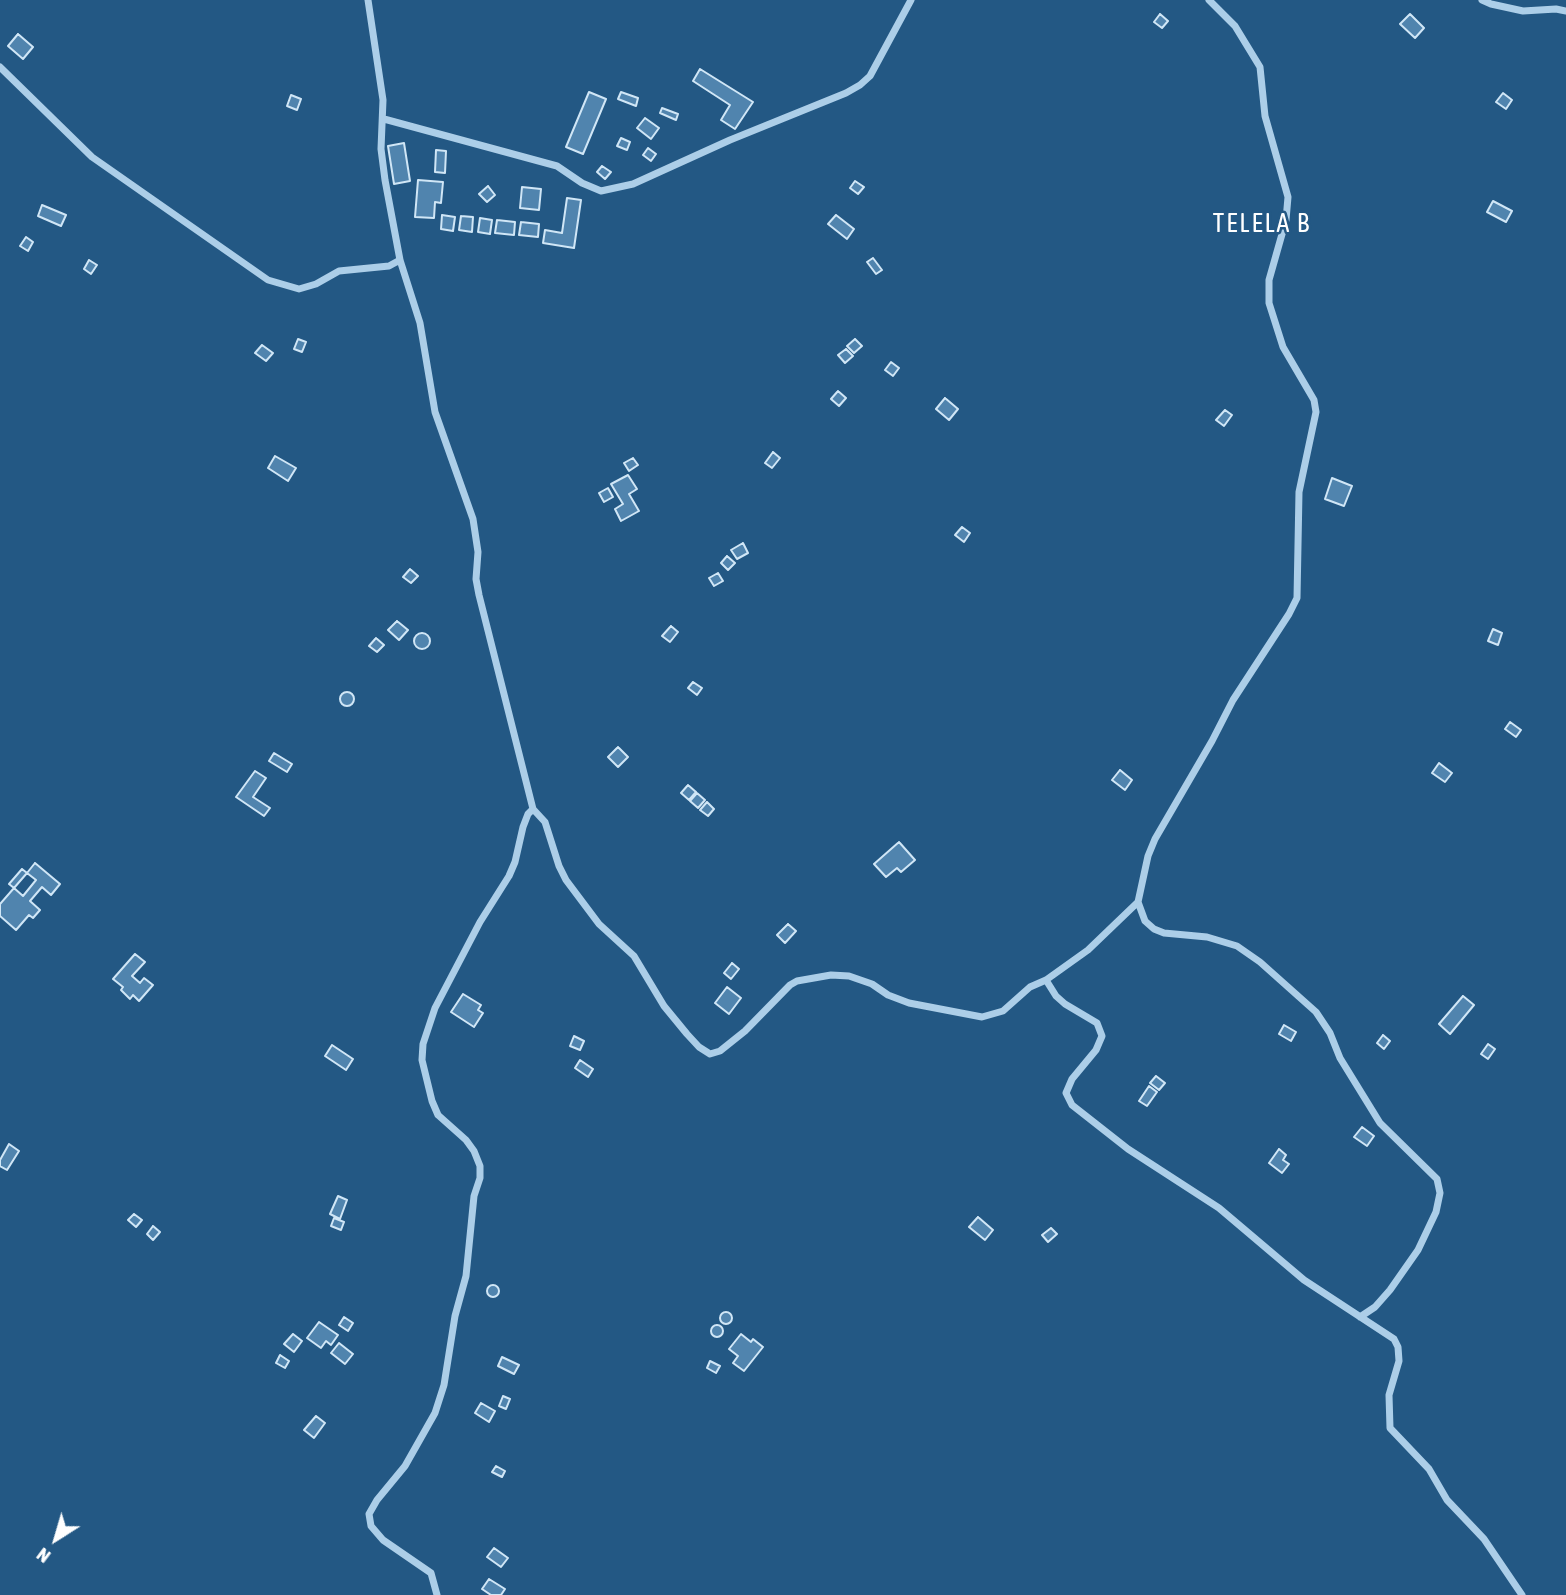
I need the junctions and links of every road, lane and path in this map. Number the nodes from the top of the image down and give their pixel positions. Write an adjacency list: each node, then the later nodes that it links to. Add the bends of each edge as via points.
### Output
1 (368, 0): 7 (street)
2 (911, 0): 7 (street, via 870,76 860,85 633,184 601,191 557,166)
3 (1209, 0): 10 (street, via 1235,26 1260,67 1265,116 1288,197 1269,280 1269,303 1283,347 1310,392 1316,412 1299,492 1297,598 1155,839)
4 (1482, 0): 5 (street, via 1507,8)
5 (1566, 11)
6 (0, 67): 8 (street, via 93,157 268,280 299,289 339,271 389,266)
7 (384, 118): 8 (street, via 384,180)
8 (400, 260): 9 (street, via 420,323 435,412 473,519 479,595)
9 (533, 809): 11 (street, via 545,822 566,880 599,924 634,956 687,1034 710,1054 745,1031 790,985 805,979 849,976 909,1003 982,1017 1003,1011); 13 (street, via 509,876 435,1008 423,1044 432,1101 438,1115 474,1151 480,1178 466,1276 435,1413 405,1466 369,1514 370,1526 383,1540 430,1573)
10 (1138, 902): 11 (street, via 1088,950); 12 (street, via 1145,921 1154,929 1237,946 1316,1012 1380,1123 1437,1179 1436,1212 1418,1250 1390,1290)
11 (1046, 979): 12 (street, via 1065,1004 1097,1023 1102,1036 1072,1079 1066,1094 1072,1105 1128,1149 1219,1208 1304,1280)
12 (1360, 1317): 14 (street, via 1394,1339 1398,1347 1388,1406 1390,1428 1485,1539)
13 (437, 1595)
14 (1522, 1595)

